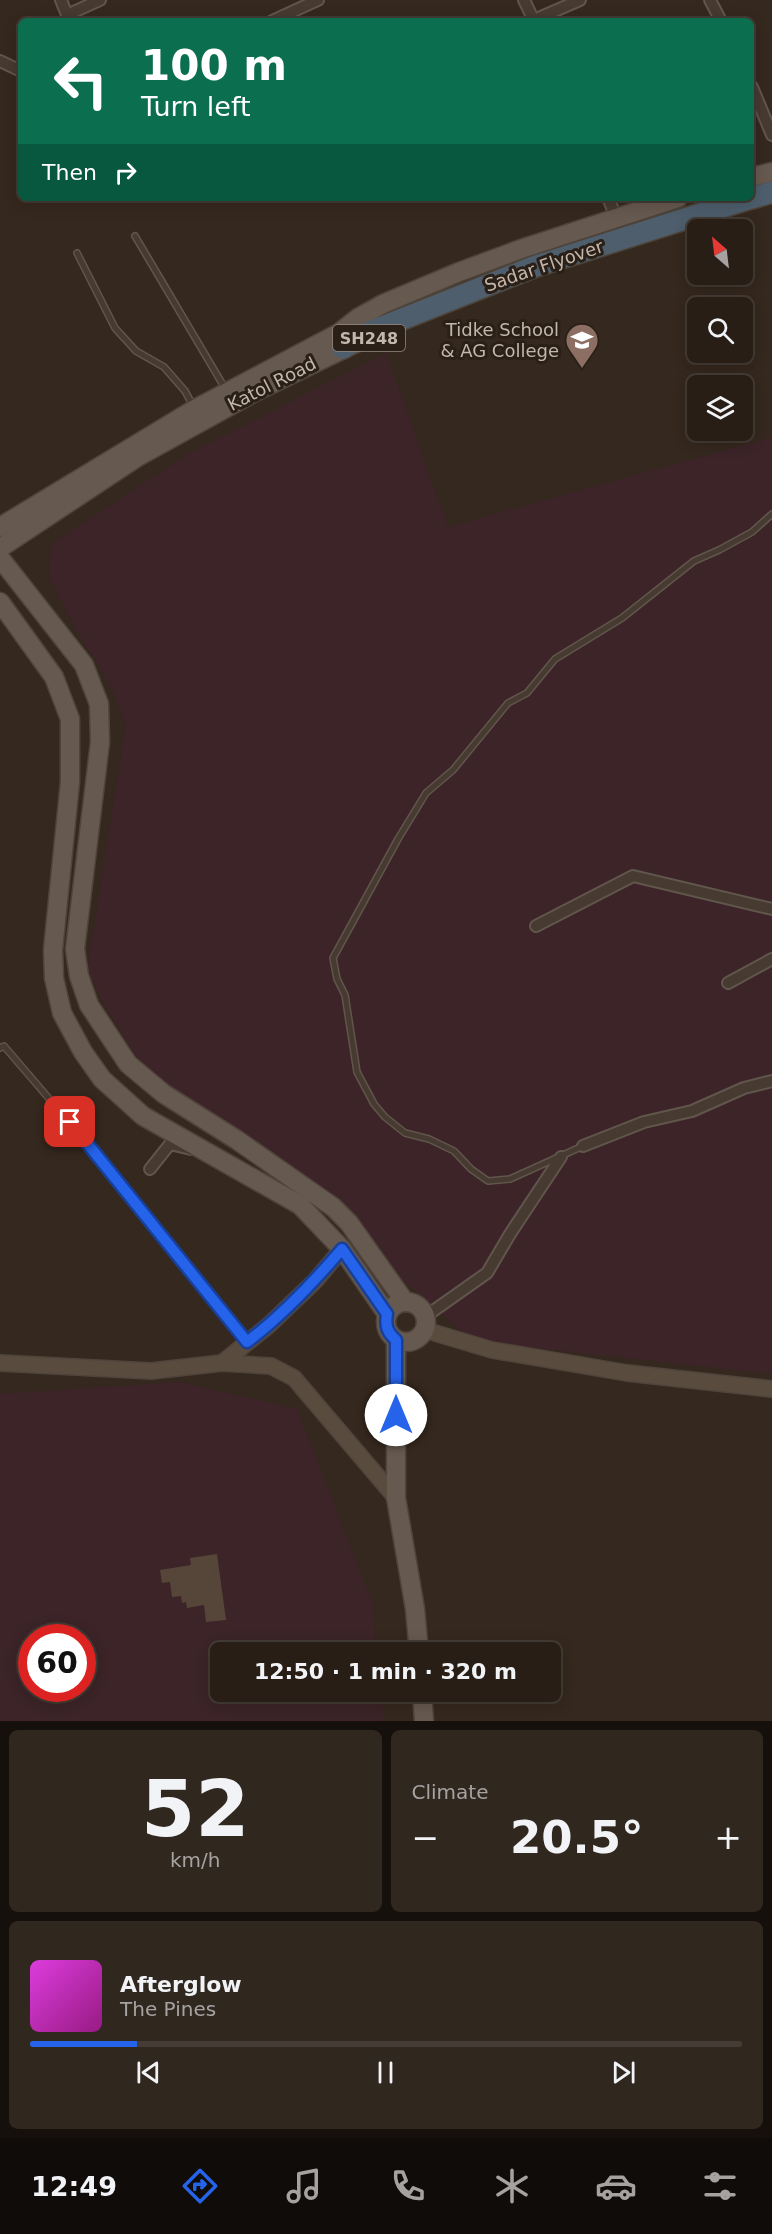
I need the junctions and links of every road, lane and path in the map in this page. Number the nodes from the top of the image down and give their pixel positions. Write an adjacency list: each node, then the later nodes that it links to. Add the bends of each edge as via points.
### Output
1 (61, 0): 7 (street)
2 (100, 0): 7 (street)
3 (318, 0): 8 (street)
4 (524, 0): 9 (street)
5 (580, 0): 10 (street)
6 (710, 0): 11 (street)
7 (68, 18)
8 (279, 18)
9 (533, 18)
10 (541, 18)
11 (719, 18)
12 (0, 61): 13 (street)
13 (18, 70)
14 (754, 92): 15 (street)
15 (772, 135)
16 (772, 172): 17 (main road)
17 (754, 176)
18 (772, 184): 19 (highway)
19 (754, 190)
20 (772, 192): 21 (highway, Sadar Flyover)
21 (754, 197)
22 (609, 201): 27 (street)
23 (665, 201): 27 (main road, Katol Road / SH248)
24 (718, 201): 30 (highway, Sadar Flyover, via 531,259)
25 (742, 201): 30 (highway, Sadar Flyover, via 536,266)
26 (772, 202): 31 (main road, Katol Road / SH248)
27 (617, 219): 31 (main road, Katol Road / SH248, via 521,249 383,304 358,318)
28 (135, 236): 32 (lane)
29 (77, 253): 33 (lane, via 115,328 136,351 164,367 186,391)
30 (390, 318): 31 (highway, Sadar Flyover, via 362,335)
31 (341, 340): 32 (main road, Katol Road / SH248); 36 (main road, Katol Road / SH248, via 140,456)
32 (227, 391): 33 (main road, Katol Road / SH248)
33 (195, 409): 35 (main road, Katol Road / SH248)
34 (772, 514): 49 (lane, via 752,532 694,561 622,618 555,659 527,693 507,703 453,770 426,793 333,958 345,995 357,1072 374,1104 405,1134 429,1139 454,1151 488,1181 510,1179)
35 (0, 527)
36 (0, 548)
37 (0, 558): 52 (main road, via 84,665 99,704 100,742 75,949 89,1005 128,1064 333,1207 349,1223)
38 (0, 602): 40 (main road)
39 (0, 617): 40 (main road)
40 (17, 625): 48 (main road, via 54,677 70,719 70,782 53,950 62,1013 102,1079 143,1116)
41 (772, 909): 42 (street, via 633,876)
42 (536, 926)
43 (772, 959): 44 (street)
44 (728, 983)
45 (0, 1048): 56 (lane, via 4,1046 94,1151)
46 (772, 1081): 47 (street)
47 (583, 1146): 49 (lane)
48 (207, 1153): 50 (street, via 170,1144); 51 (main road, via 300,1205)
49 (561, 1157): 54 (street, via 488,1273)
50 (150, 1169)
51 (342, 1249): 53 (main road); 56 (street, via 315,1281)
52 (405, 1302): 53 (main road, via 394,1305); 54 (main road, via 422,1308)
53 (387, 1314): 55 (main road, via 388,1333)
54 (425, 1323): 55 (main road, via 418,1339); 59 (street, via 492,1350 604,1370)
55 (396, 1340): 60 (main road)
56 (247, 1342): 58 (street)
57 (0, 1363): 58 (street, via 151,1371)
58 (222, 1363): 60 (street, via 271,1366 294,1378)
59 (772, 1389)
60 (396, 1498): 61 (main road)
61 (418, 1642)
62 (423, 1702): 63 (main road)
63 (424, 1721)

